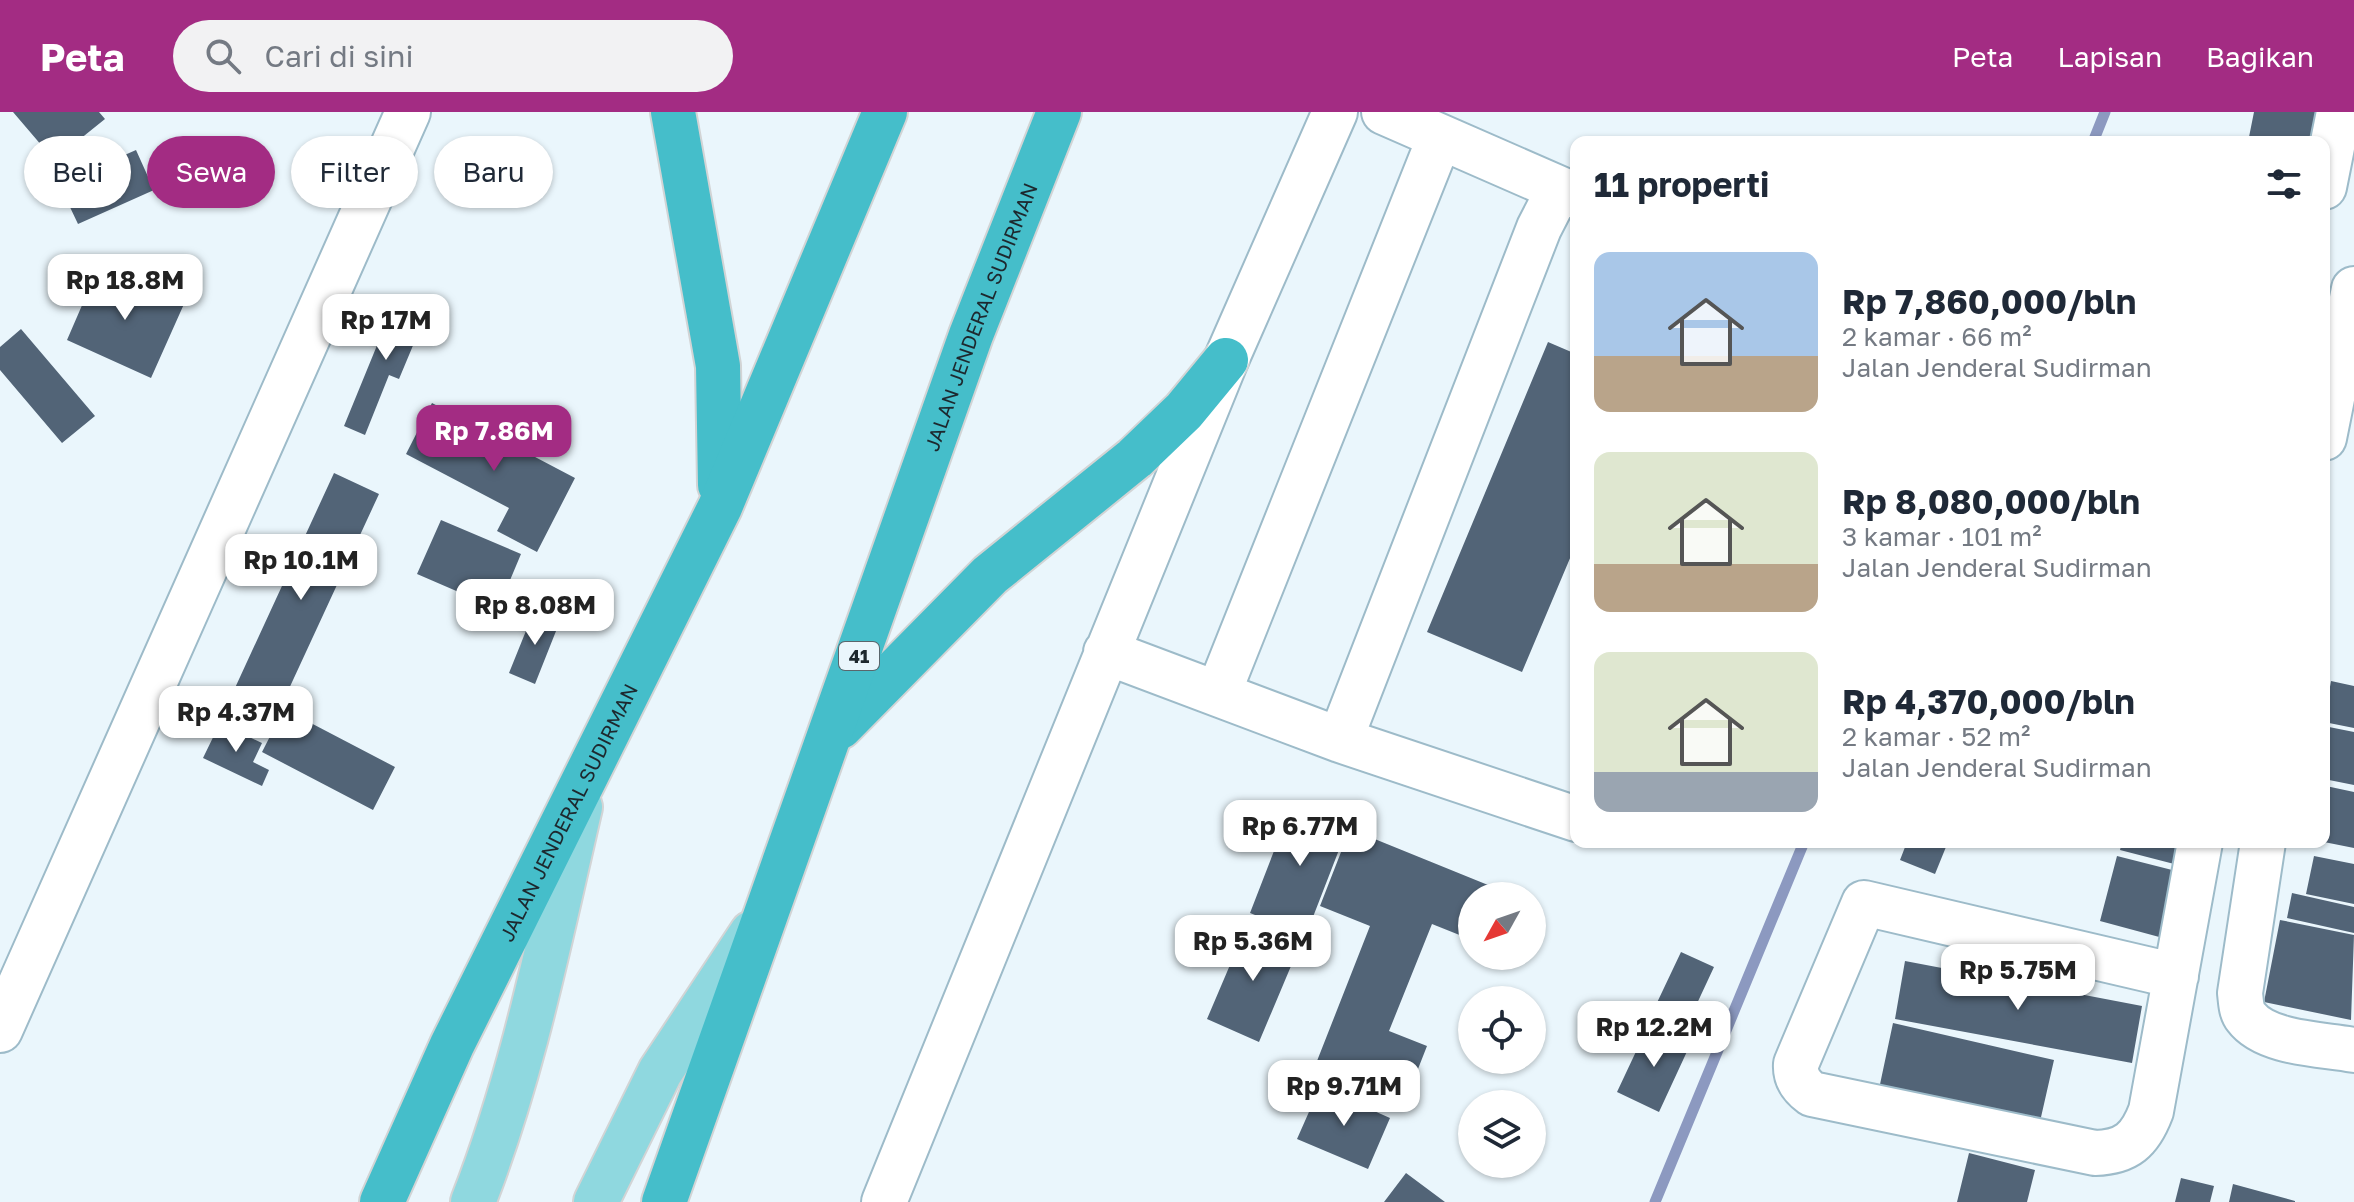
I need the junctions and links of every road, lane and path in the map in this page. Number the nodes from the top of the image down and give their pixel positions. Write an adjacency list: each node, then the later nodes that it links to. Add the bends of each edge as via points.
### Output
1 (408, 112): 25 (street)
2 (673, 112): 14 (highway, via 718,366)
3 (885, 112): 14 (highway, JALAN JENDERAL SUDIRMAN)
4 (1059, 112): 17 (highway, JALAN JENDERAL SUDIRMAN / 41, via 971,335)
5 (1335, 112): 12 (street)
6 (1384, 112): 8 (street)
7 (2339, 112): 9 (street)
8 (1440, 137): 10 (street); 16 (street)
9 (2330, 157)
10 (1567, 193): 18 (street, via 1539,228)
11 (2354, 289): 13 (street)
12 (1226, 360): 15 (street); 17 (highway, via 1135,458 990,575)
13 (2335, 431)
14 (720, 507): 19 (highway, JALAN JENDERAL SUDIRMAN)
15 (1106, 652): 16 (street); 31 (street)
16 (1218, 694): 18 (street)
17 (829, 740): 23 (highway, JALAN JENDERAL SUDIRMAN / 41)
18 (1340, 740): 20 (street)
19 (588, 770): 27 (highway, JALAN JENDERAL SUDIRMAN, via 452,1045); 28 (main road, via 522,1057)
20 (1570, 817)
21 (2199, 848): 24 (street)
22 (2262, 848): 26 (street, via 2240,993 2243,1014 2256,1028 2273,1035)
23 (767, 911): 29 (main road, via 660,1072); 30 (highway, JALAN JENDERAL SUDIRMAN / 41)
24 (2176, 976): 24 (street, via 2151,1111 2143,1132 2114,1153 1812,1094 1796,1073 1864,903)
25 (0, 1030)
26 (2354, 1050)
27 (382, 1202)
28 (473, 1202)
29 (596, 1202)
30 (664, 1202)
31 (884, 1202)

